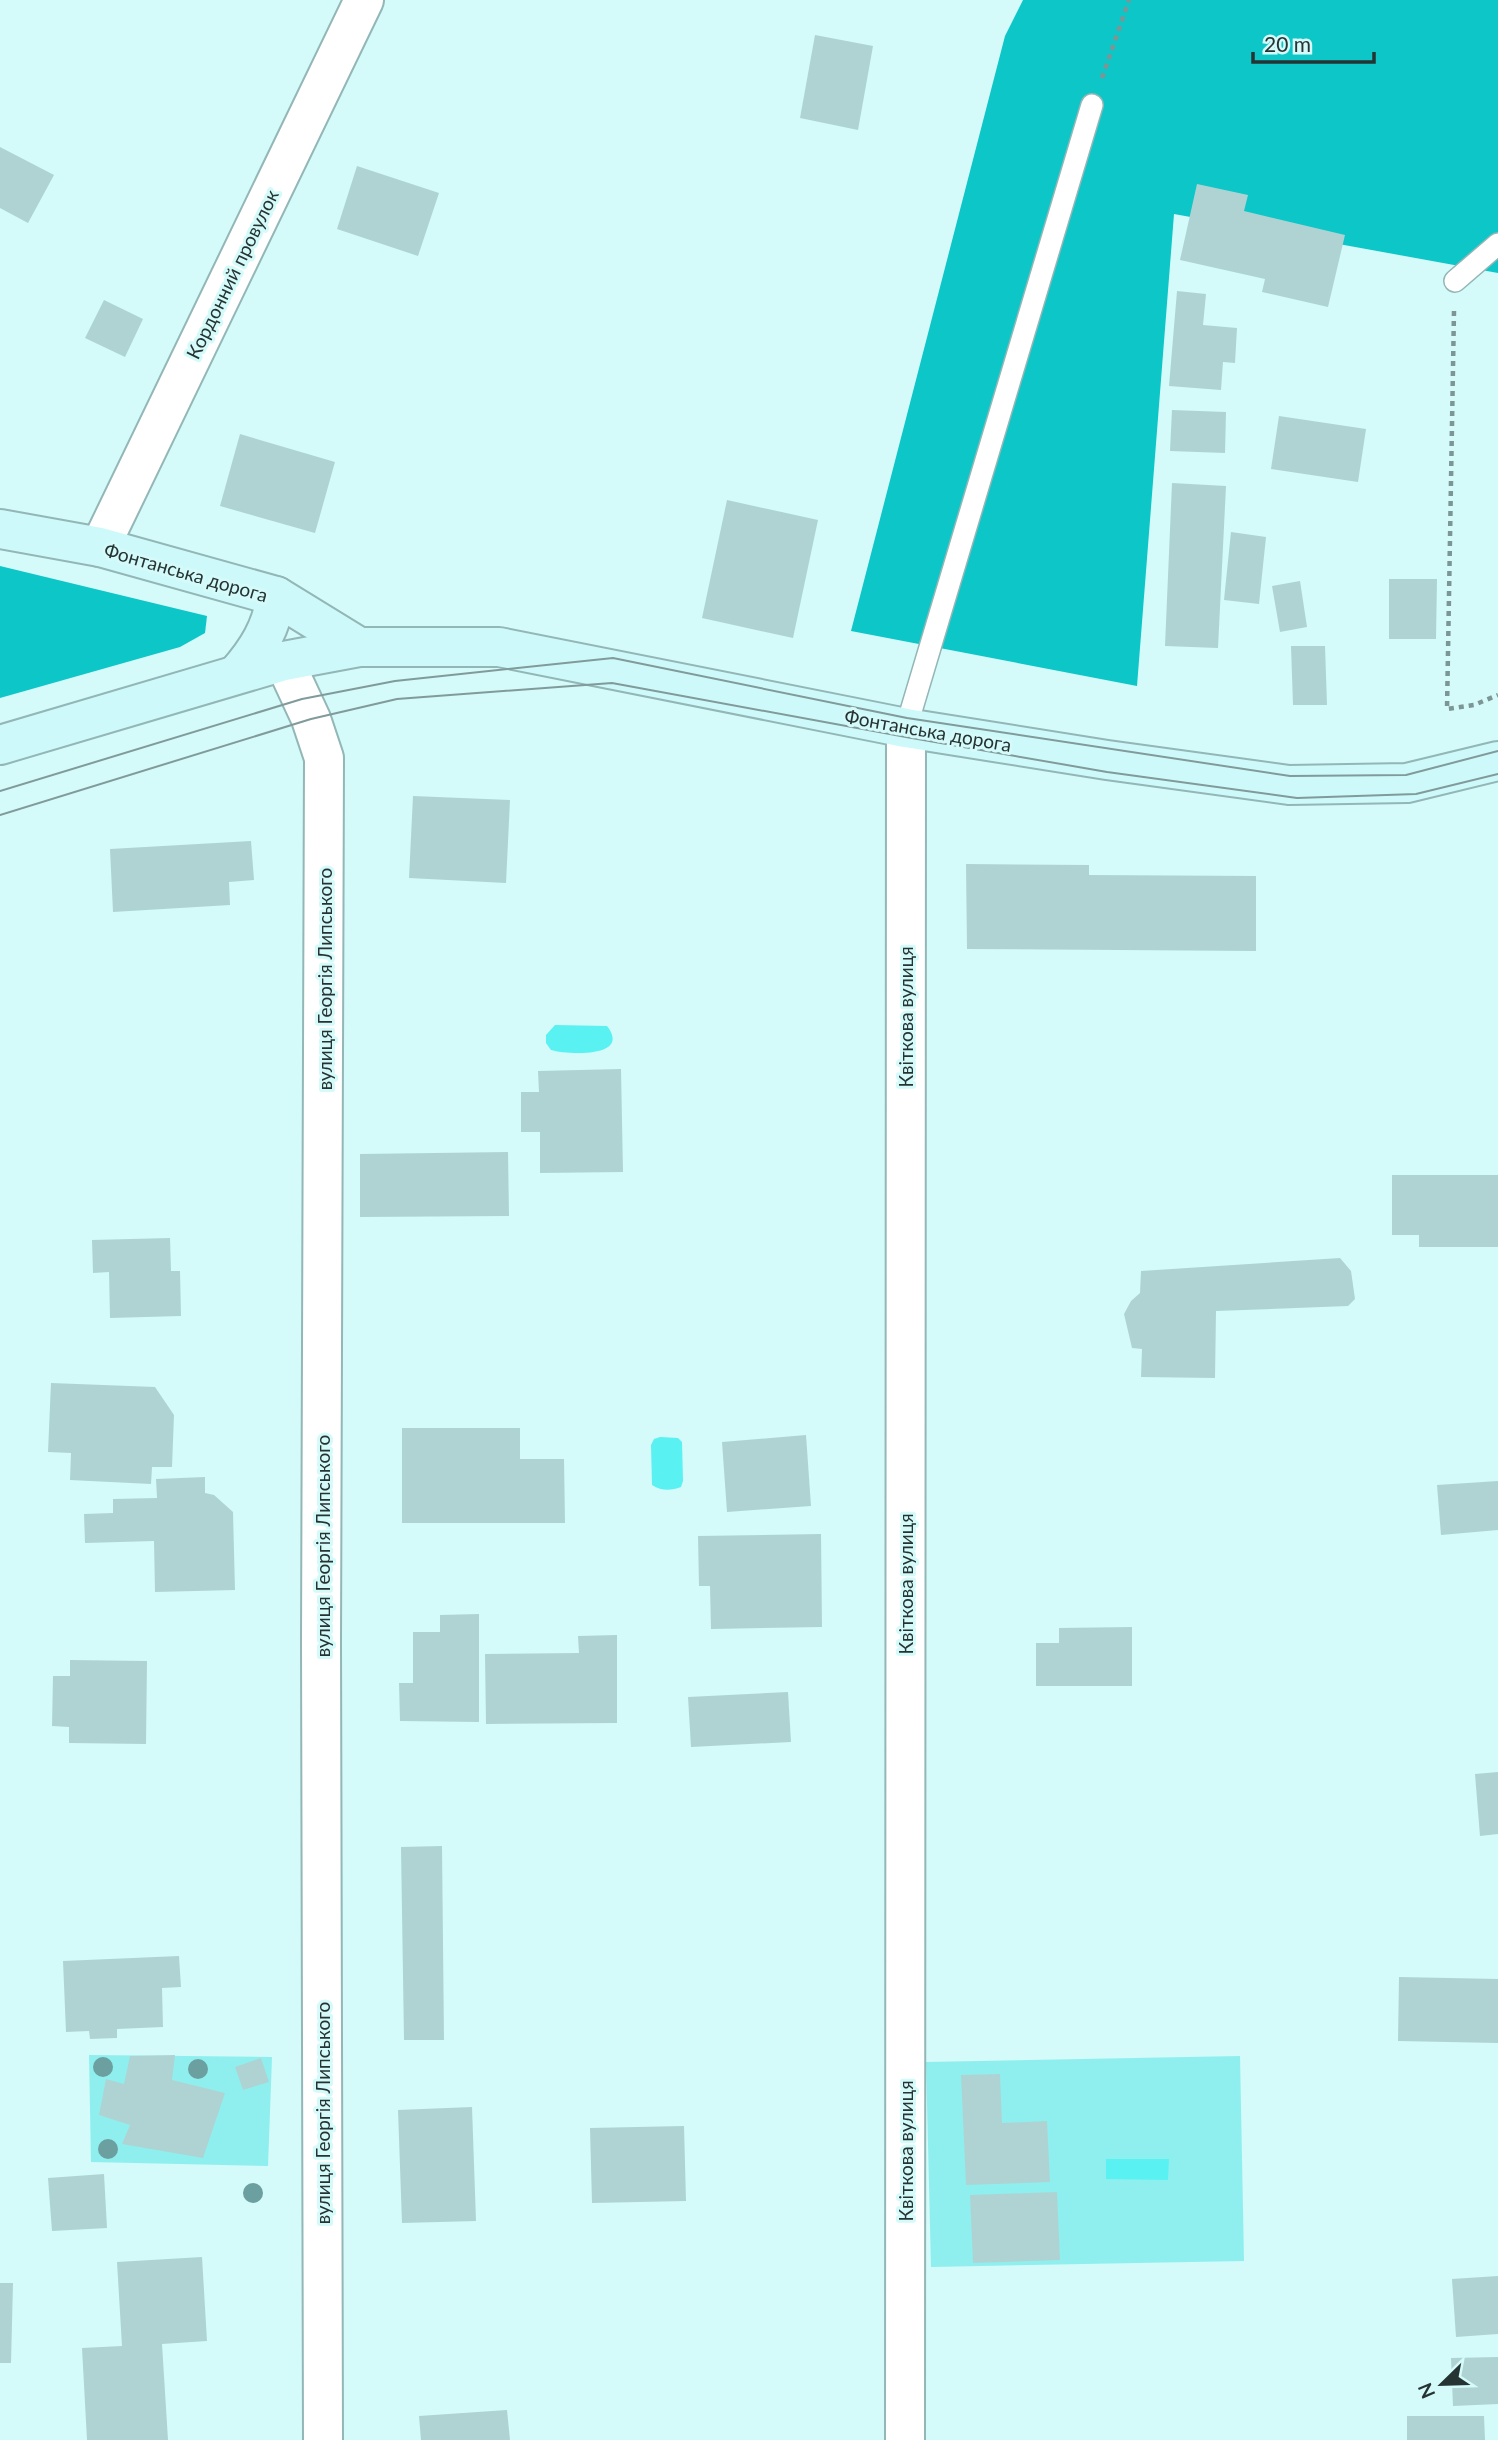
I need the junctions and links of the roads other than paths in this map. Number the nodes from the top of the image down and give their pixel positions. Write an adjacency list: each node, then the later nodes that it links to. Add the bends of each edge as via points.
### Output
1 (363, 0): 6 (street, Кордонний провулок)
2 (1092, 105): 11 (lane)
3 (1498, 244): 4 (lane)
4 (1455, 281)
5 (0, 529): 6 (main road, Фонтанська дорога)
6 (100, 547): 7 (main road, Фонтанська дорога)
7 (276, 597): 8 (main road, Фонтанська дорога); 10 (main road, via 267,632)
8 (359, 647): 9 (main road, Фонтанська дорога); 11 (main road, Фонтанська дорога, via 499,647)
9 (284, 661): 10 (main road, Фонтанська дорога); 14 (street, вулиця Георгія Липського, via 324,758)
10 (237, 674): 12 (main road, Фонтанська дорога)
11 (906, 728): 13 (main road, Фонтанська дорога, via 1289,785 1407,783); 15 (street, Квіткова вулиця)
12 (0, 745)
13 (1498, 761)
14 (323, 2440)
15 (905, 2440)

